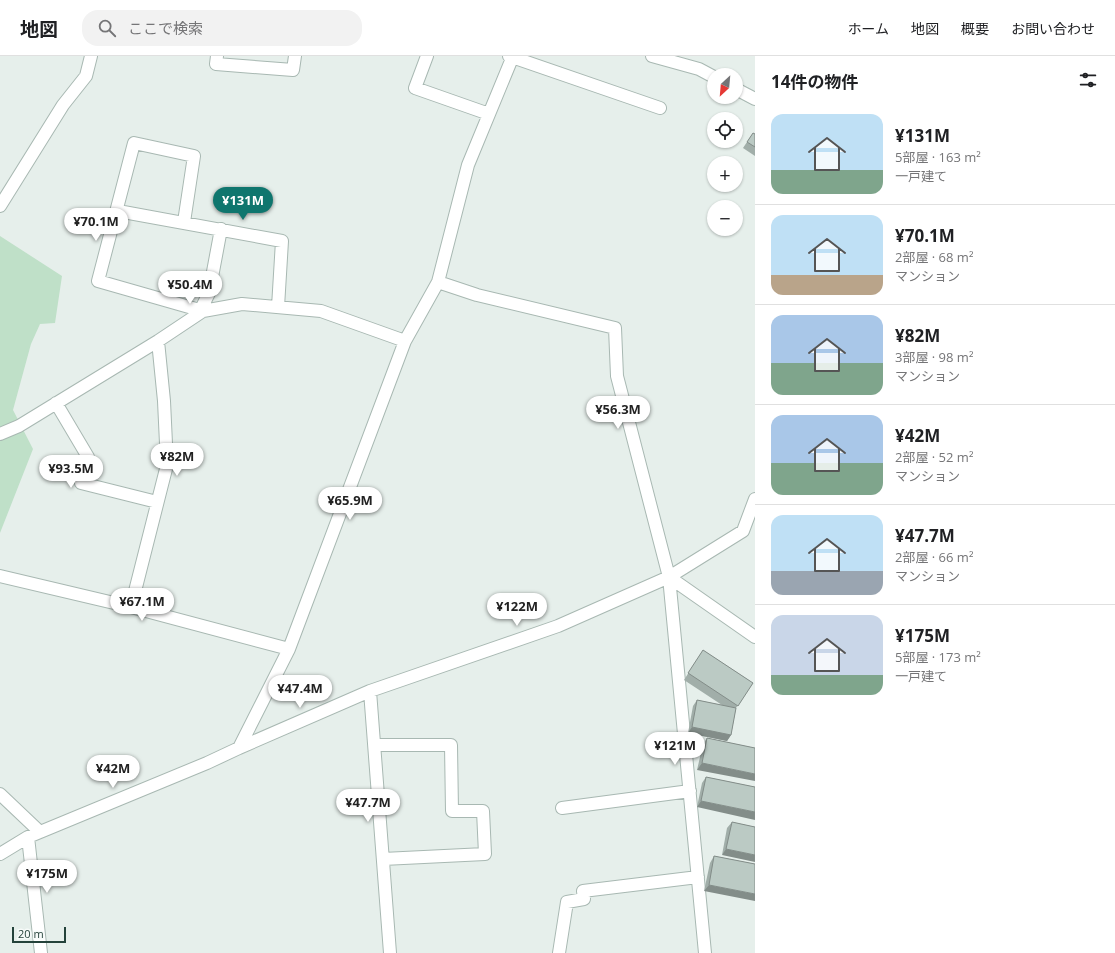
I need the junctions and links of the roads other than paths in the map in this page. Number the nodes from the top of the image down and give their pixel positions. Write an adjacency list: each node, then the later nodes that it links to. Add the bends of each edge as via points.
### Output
1 (91, 56): 12 (street, via 86,76 63,105)
2 (218, 56): 3 (street, via 216,64 293,70)
3 (295, 56)
4 (427, 56): 11 (street, via 415,88)
5 (512, 56): 10 (street); 11 (street)
6 (652, 56): 7 (street)
7 (707, 73)
8 (743, 93): 9 (street)
9 (755, 99)
10 (660, 108)
11 (489, 114): 16 (street, via 468,165)
12 (0, 205)
13 (118, 211): 14 (street); 14 (street, via 134,142 194,156); 18 (street, via 98,281)
14 (184, 222): 15 (street)
15 (221, 228): 17 (street, via 282,241); 18 (street, via 209,293)
16 (438, 282): 20 (street); 28 (street, via 477,296 615,328 617,376)
17 (278, 307): 18 (street, via 242,304); 20 (street, via 321,311)
18 (203, 311): 19 (street)
19 (158, 341): 21 (street); 24 (street, via 167,465)
20 (406, 341): 31 (street)
21 (56, 403): 22 (street, via 19,426); 24 (street, via 88,457 81,483)
22 (0, 434)
23 (755, 499): 25 (street)
24 (157, 502): 29 (street)
25 (743, 531): 26 (street); 28 (street)
26 (755, 532)
27 (0, 576): 29 (street)
28 (669, 577): 30 (street); 32 (street, via 558,626); 35 (street)
29 (131, 607): 31 (street)
30 (755, 637)
31 (289, 649): 34 (street)
32 (370, 691): 33 (street); 34 (street)
33 (375, 744): 41 (street); 41 (street, via 451,745 452,811 483,811 486,854)
34 (239, 748): 38 (street)
35 (690, 791): 37 (street); 42 (street)
36 (0, 794): 38 (street)
37 (562, 808)
38 (40, 832): 39 (street)
39 (28, 837): 40 (street); 43 (street)
40 (0, 854)
41 (383, 859): 44 (street)
42 (698, 876): 45 (street, via 583,891 584,900 567,902); 46 (street)
43 (41, 953)
44 (390, 953)
45 (559, 953)
46 (705, 953)

